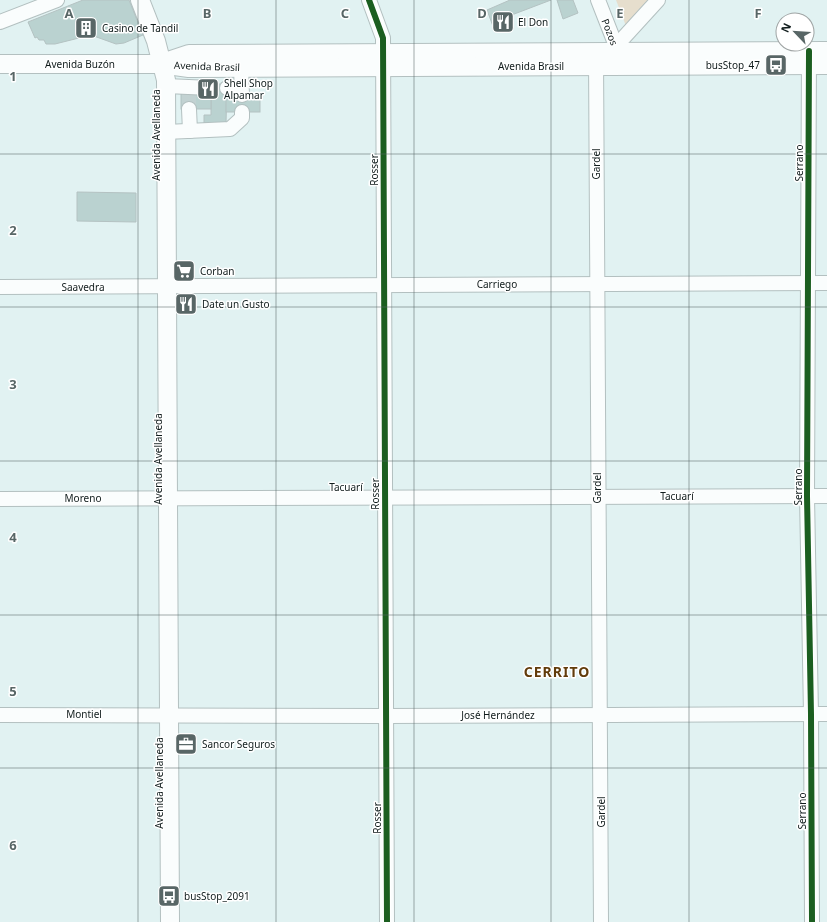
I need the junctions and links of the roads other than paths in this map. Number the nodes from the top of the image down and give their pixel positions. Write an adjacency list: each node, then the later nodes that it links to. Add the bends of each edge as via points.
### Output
1 (56, 0): 6 (street)
2 (140, 0): 13 (main road, via 156,41)
3 (369, 0): 10 (street, Rosser, via 382,34)
4 (598, 0): 8 (street, Pozos)
5 (658, 0): 8 (street)
6 (1, 20)
7 (827, 51): 9 (main road, Avenida Brasil)
8 (616, 54): 9 (main road, Avenida Brasil); 11 (main road, Avenida Brasil)
9 (809, 58): 14 (main road, Avenida Brasil); 25 (street, Serrano)
10 (383, 60): 11 (main road, Avenida Brasil); 13 (main road, Avenida Brasil, via 189,54); 15 (main road, Avenida Brasil); 28 (street, Rosser)
11 (596, 60): 27 (street, Gardel)
12 (0, 64): 13 (main road, Avenida Buzón)
13 (160, 64): 16 (main road, Avenida Brasil); 17 (main road, Avenida Avellaneda); 29 (main road, Avenida Avellaneda, via 155,85)
14 (827, 65)
15 (241, 67): 16 (main road, Avenida Brasil); 19 (street, via 242,92)
16 (189, 68): 20 (street)
17 (166, 86): 20 (street); 24 (main road, Avenida Avellaneda)
18 (211, 88): 20 (street)
19 (227, 88)
20 (189, 91)
21 (189, 109): 23 (street)
22 (242, 112): 23 (street, via 242,118 230,129)
23 (190, 131): 24 (street)
24 (166, 132): 29 (main road, Avenida Avellaneda)
25 (809, 283): 26 (street, Carriego); 27 (street, Carriego); 32 (street, Serrano)
26 (827, 283)
27 (596, 284): 28 (street, Carriego); 31 (street, Gardel)
28 (385, 285): 29 (street, Carriego); 35 (street, Rosser)
29 (162, 286): 30 (street, Saavedra); 34 (main road, Avenida Avellaneda)
30 (0, 287)
31 (597, 496): 32 (street, Tacuarí); 35 (street, Tacuarí); 41 (street, Gardel)
32 (807, 496): 33 (street, Tacuarí); 38 (street, Serrano)
33 (827, 496)
34 (162, 497): 35 (street, Tacuarí); 36 (street, Moreno); 37 (main road, Avenida Avellaneda)
35 (386, 497): 42 (street, Rosser)
36 (0, 499)
37 (164, 714): 40 (street, Montiel); 42 (street, José Hernández); 43 (main road, Avenida Avellaneda); 44 (main road, Avenida Avellaneda)
38 (811, 714): 39 (street, José Hernández); 41 (street, José Hernández); 47 (street, Serrano)
39 (827, 714)
40 (0, 715)
41 (600, 715): 42 (street, José Hernández); 46 (street, Gardel)
42 (386, 716): 45 (street, Rosser)
43 (159, 922)
44 (170, 922)
45 (387, 922)
46 (601, 922)
47 (812, 922)

